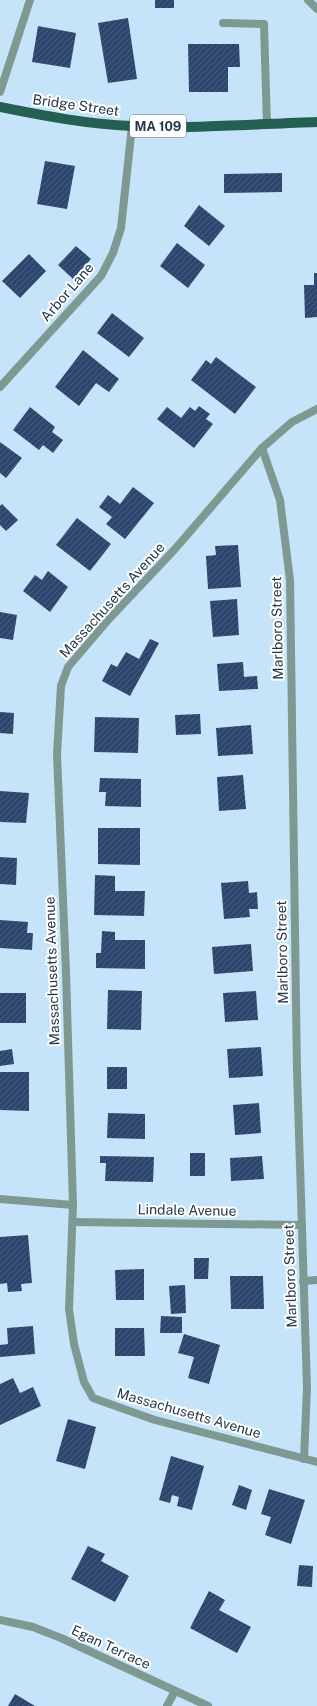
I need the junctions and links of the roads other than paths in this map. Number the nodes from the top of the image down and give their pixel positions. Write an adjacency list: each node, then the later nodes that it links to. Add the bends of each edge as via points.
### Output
1 (30, 0): 5 (street)
2 (308, 0): 3 (street)
3 (317, 9)
4 (223, 23): 8 (street, via 264,24)
5 (0, 92)
6 (0, 107): 9 (main road, Bridge Street / MA 109, via 80,122)
7 (317, 122): 8 (main road, Bridge Street / MA 109)
8 (267, 124): 9 (main road, Bridge Street / MA 109)
9 (132, 126): 10 (street, Arbor Lane, via 120,228 114,253 101,276)
10 (0, 387)
11 (317, 409): 12 (street, Massachusetts Avenue, via 292,422)
12 (262, 448): 14 (street, Massachusetts Avenue, via 68,667 61,686 57,754); 16 (street, Marlboro Street, via 280,500 290,580 296,1071)
13 (0, 1199): 14 (street)
14 (73, 1205): 15 (street, Massachusetts Avenue)
15 (73, 1222): 16 (street, Lindale Avenue); 19 (street, Massachusetts Avenue, via 69,1309 82,1375 93,1398 156,1420)
16 (302, 1224): 18 (street, Marlboro Street)
17 (317, 1280): 18 (street)
18 (303, 1281): 19 (street, Marlboro Street, via 307,1387)
19 (304, 1459): 20 (street, Massachusetts Avenue)
20 (317, 1462)
21 (0, 1620): 22 (street, Egan Terrace, via 33,1627 61,1638)
22 (175, 1691): 23 (street); 24 (street, Egan Terrace)
23 (167, 1706)
24 (208, 1706)

